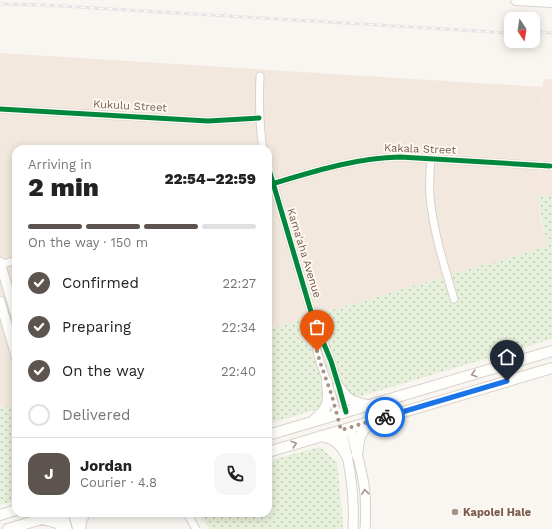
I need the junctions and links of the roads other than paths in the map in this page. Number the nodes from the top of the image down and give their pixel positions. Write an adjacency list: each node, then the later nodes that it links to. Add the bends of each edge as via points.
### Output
1 (516, 0): 2 (main road)
2 (552, 2)
3 (260, 76): 5 (street)
4 (0, 109): 5 (street, Kukulu Street, via 208,121)
5 (259, 118): 6 (street)
6 (262, 145)
7 (431, 159): 8 (street, Kakala Street); 9 (street, Kakala Street, via 396,157 362,160); 13 (street, via 430,195 434,224)
8 (550, 166)
9 (272, 184)
10 (272, 191): 16 (street, Kama'aha Avenue)
11 (12, 261): 12 (street)
12 (0, 264): 15 (street)
13 (454, 299)
14 (0, 301): 17 (street)
15 (12, 303)
16 (313, 317): 20 (street, Kama'aha Avenue, via 317,351); 21 (street, Kama'aha Avenue)
17 (12, 342)
18 (552, 351): 22 (main road, one-way to 22)
19 (552, 368): 24 (main road)
20 (327, 382): 23 (street, Kama'aha Avenue); 25 (main road, via 327,407)
21 (340, 387): 22 (main road, via 350,400); 23 (street, Kama'aha Avenue)
22 (369, 405): 23 (main road)
23 (341, 413): 25 (main road); 26 (main road)
24 (374, 420): 26 (main road); 30 (main road, via 360,435)
25 (312, 422): 27 (main road)
26 (345, 429): 28 (main road); 30 (street)
27 (272, 434)
28 (321, 436): 29 (main road, one-way to 28); 30 (main road, via 338,442)
29 (272, 451)
30 (352, 455): 43 (street); 44 (street, one-way to 30, via 364,485)
31 (12, 511): 32 (main road)
32 (0, 515)
33 (49, 517): 38 (main road)
34 (63, 517): 40 (street)
35 (74, 517): 41 (street)
36 (83, 517): 41 (main road)
37 (189, 517): 42 (street)
38 (42, 519): 39 (main road); 40 (main road)
39 (8, 529)
40 (66, 529)
41 (79, 529)
42 (196, 529)
43 (354, 529)
44 (365, 529)

